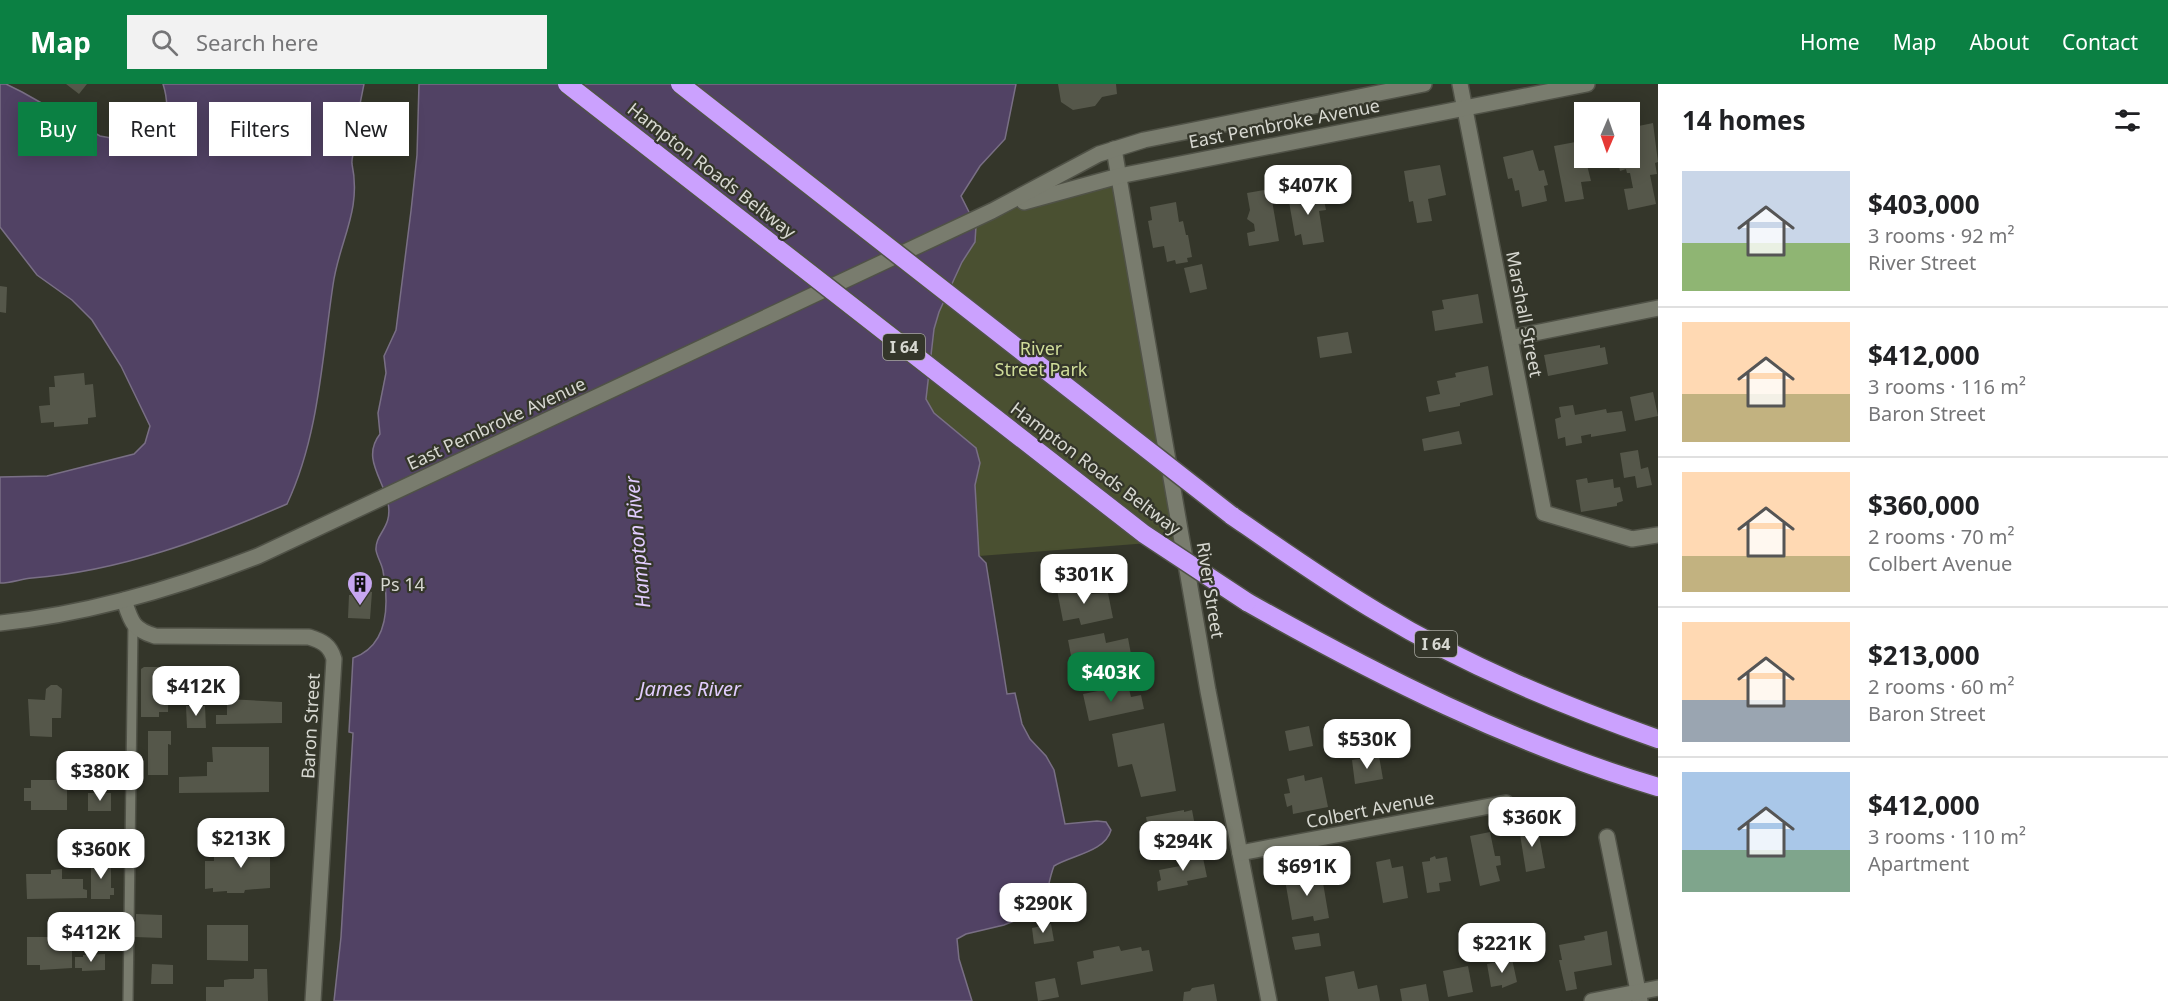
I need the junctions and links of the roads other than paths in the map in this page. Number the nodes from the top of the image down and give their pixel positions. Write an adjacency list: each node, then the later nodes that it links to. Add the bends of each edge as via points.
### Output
1 (567, 84): 17 (highway, Hampton Roads Beltway / I 64, bridge, via 1144,534 1247,602 1368,669 1440,703 1525,741)
2 (680, 84): 16 (highway, I 64, bridge, via 1231,514 1319,576 1381,615 1488,671 1569,707)
3 (1424, 84): 7 (street, East Pembroke Avenue)
4 (1460, 84): 6 (street, Marshall Street)
5 (1587, 84): 6 (street, East Pembroke Avenue)
6 (1464, 107): 8 (street, East Pembroke Avenue); 11 (street, Marshall Street)
7 (1114, 149): 8 (street, River Street); 9 (street, East Pembroke Avenue)
8 (1119, 176): 9 (street, East Pembroke Avenue); 20 (street, River Street)
9 (992, 212): 13 (street, East Pembroke Avenue, bridge, via 358,510 229,567)
10 (1658, 308): 11 (street)
11 (1510, 338): 12 (street, Marshall Street, via 1544,513 1632,539)
12 (1658, 535)
13 (124, 600): 14 (street, East Pembroke Avenue); 15 (street)
14 (0, 623)
15 (133, 624): 23 (lane); 24 (street, Baron Street, via 142,632 165,637 309,637 332,652)
16 (1658, 739)
17 (1658, 788)
18 (1506, 803): 20 (street, Colbert Avenue)
19 (1607, 837): 22 (street)
20 (1240, 853): 25 (street, River Street)
21 (1658, 988): 22 (street)
22 (1639, 997): 26 (street)
23 (128, 1001)
24 (313, 1001)
25 (1269, 1001)
26 (1592, 1001)

